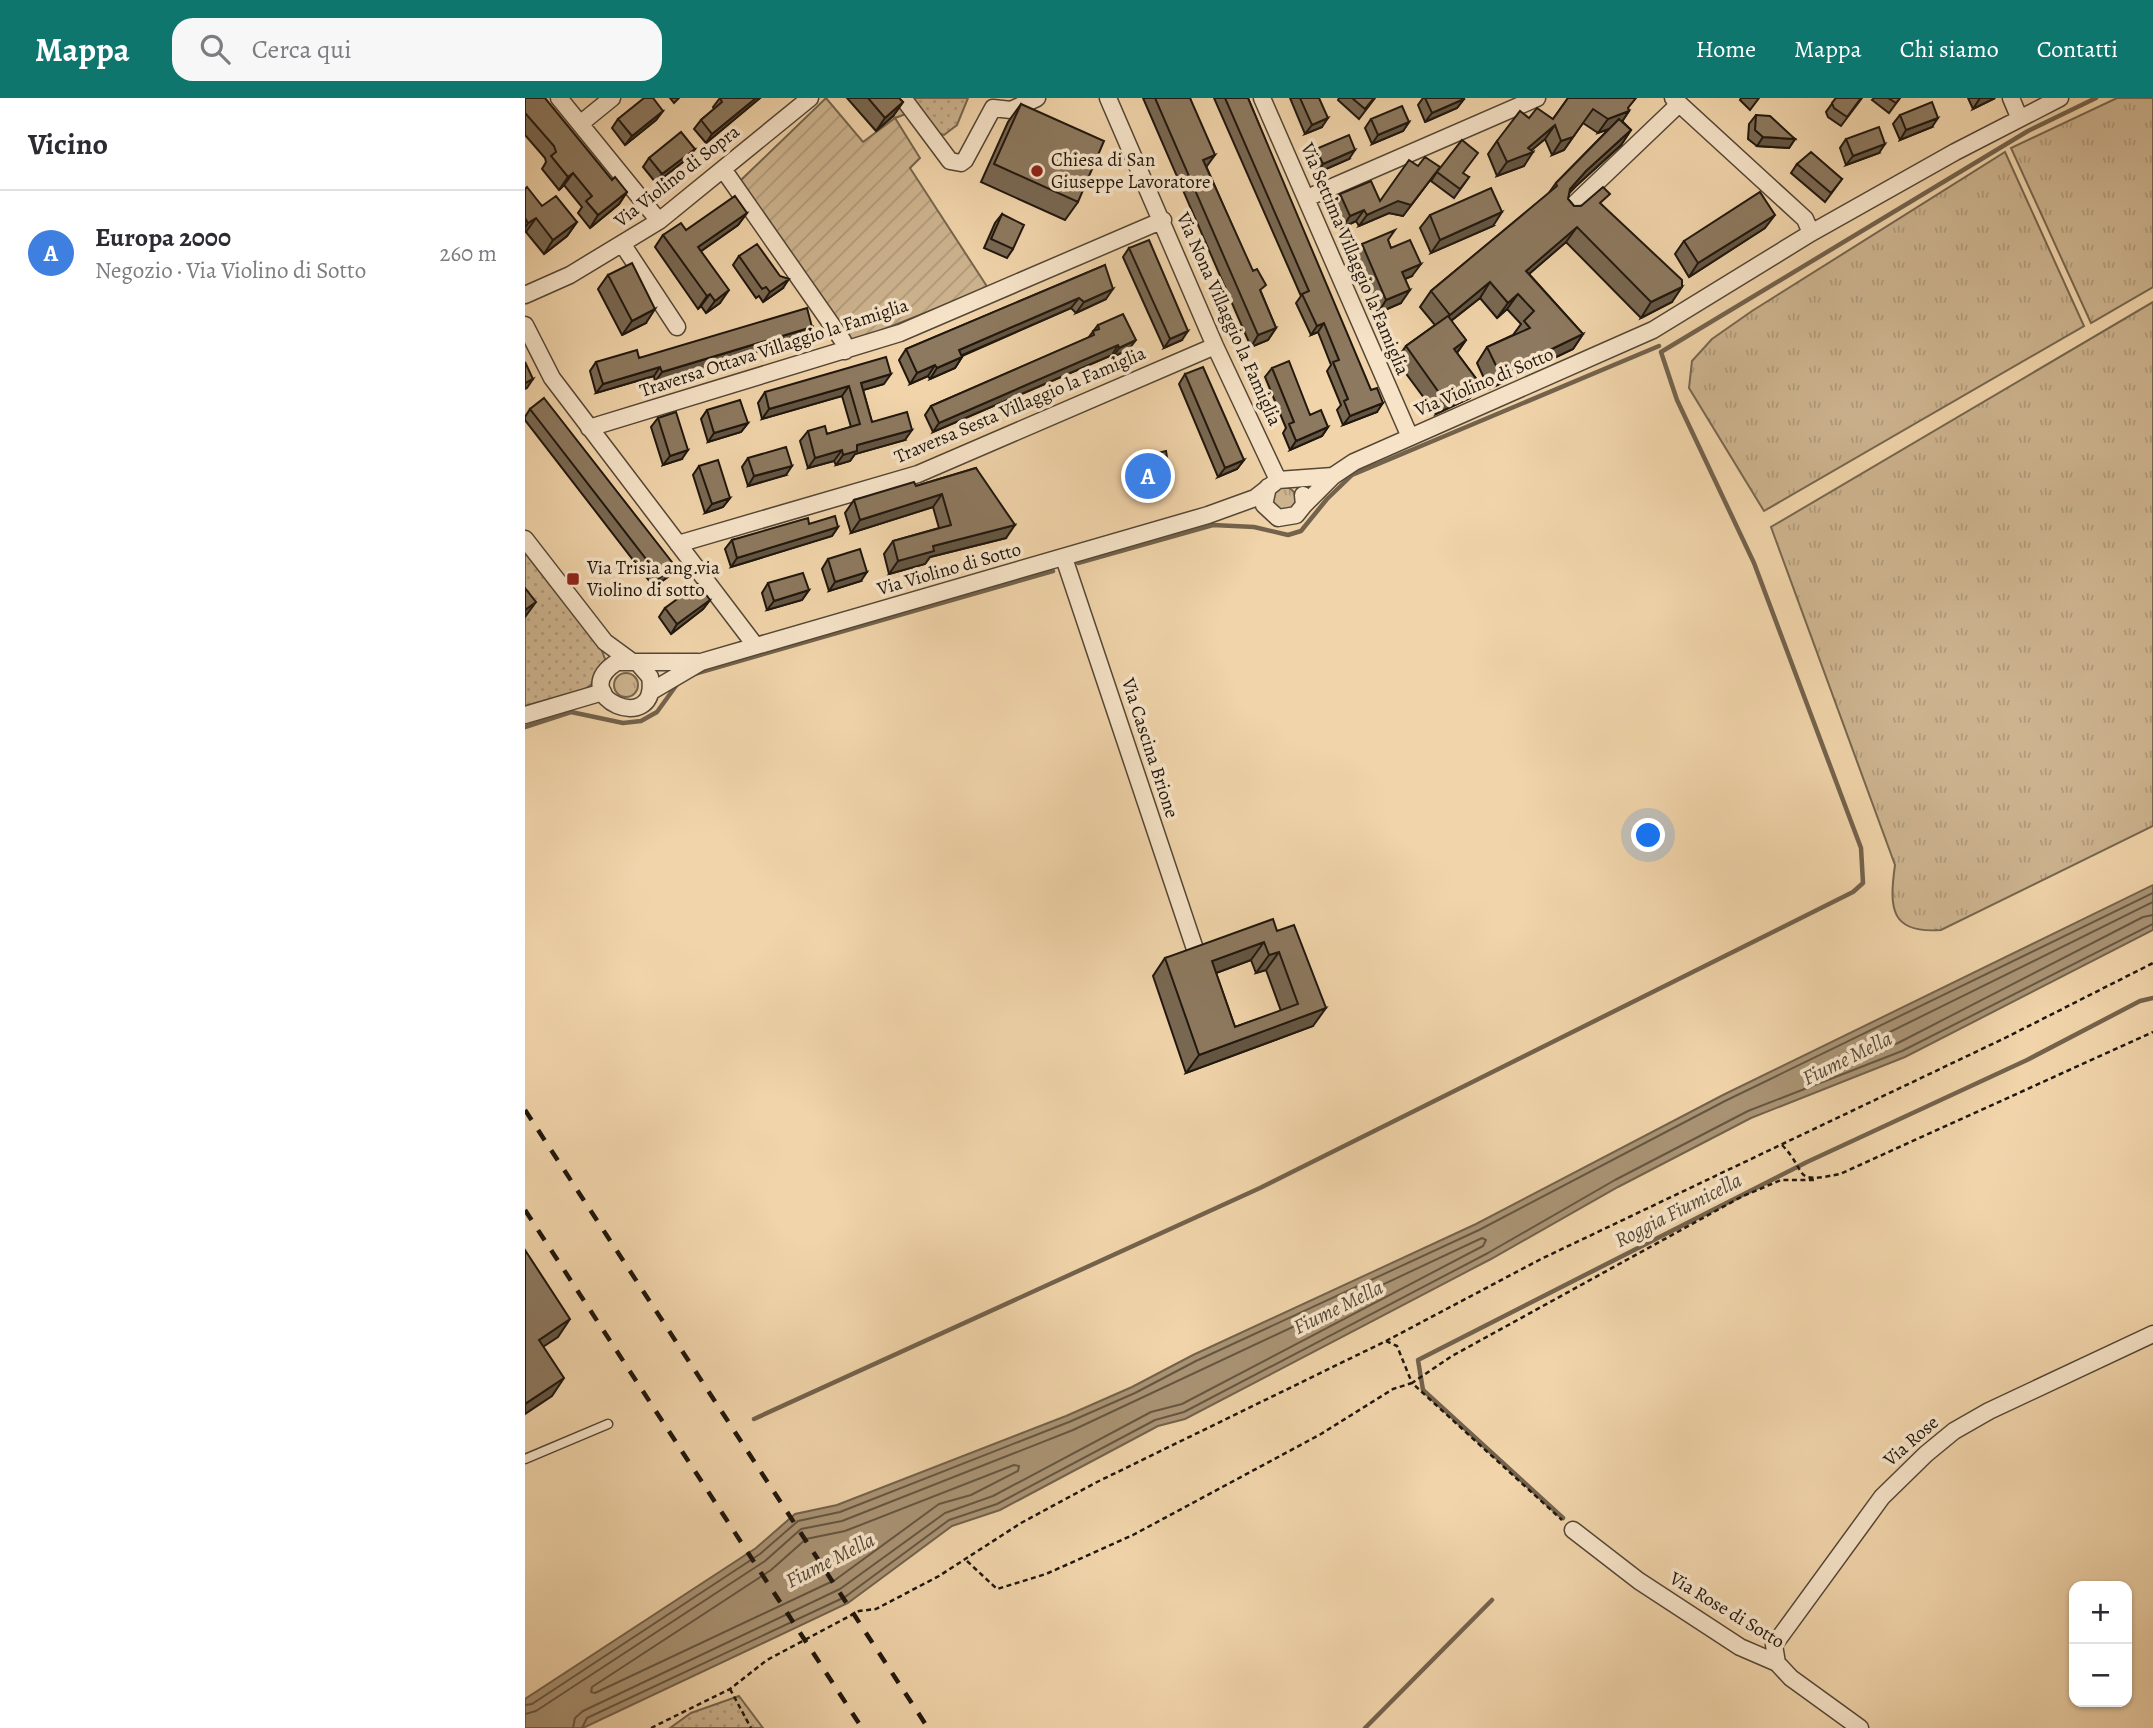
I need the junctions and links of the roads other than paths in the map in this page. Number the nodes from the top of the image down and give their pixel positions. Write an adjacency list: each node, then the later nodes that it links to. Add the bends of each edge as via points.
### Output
1 (559, 98): 13 (street)
2 (612, 98): 13 (street)
3 (810, 98): 14 (street, Via Violino di Sopra)
4 (903, 98): 5 (street, via 950,161 961,163 992,108 1011,110)
5 (1037, 98)
6 (1108, 98): 17 (street, Via Nona Villaggio la Famiglia)
7 (1262, 98): 15 (street, Via Settima Villaggio la Famiglia)
8 (1537, 98): 15 (street)
9 (2011, 98): 12 (street)
10 (2060, 98): 12 (street, Via Violino di Sotto)
11 (1676, 101): 16 (street); 19 (street, via 1805,219)
12 (2019, 117): 19 (street, Via Violino di Sotto)
13 (580, 124): 18 (street)
14 (723, 169): 18 (street, Via Violino di Sopra); 25 (street, via 843,341)
15 (1307, 198): 27 (street, Via Settima Villaggio la Famiglia)
16 (1567, 211)
17 (1163, 220): 24 (street, Via Nona Villaggio la Famiglia); 25 (street, Traversa Ottava Villaggio la Famiglia, via 900,333)
18 (659, 221): 20 (street, Via Violino di Sopra)
19 (1811, 233): 27 (street, Via Violino di Sotto, via 1653,330)
20 (623, 245): 21 (street, Via Violino di Sopra); 23 (street, Via Violino di Sopra)
21 (525, 295)
22 (525, 325): 26 (street, via 552,378)
23 (677, 327)
24 (1215, 346): 29 (street, Via Nona Villaggio la Famiglia); 34 (street, Traversa Sesta Villaggio la Famiglia, via 918,474)
25 (845, 351): 26 (street, Traversa Ottava Villaggio la Famiglia)
26 (589, 428): 34 (street)
27 (1410, 437): 28 (street, Via Violino di Sotto)
28 (1333, 475): 29 (street, Via Violino di Sotto); 30 (street, Via Violino di Sotto)
29 (1278, 482): 30 (street, via 1300,486); 31 (street, Via Violino di Sotto, via 1255,498); 32 (street, via 1264,505)
30 (1304, 505): 32 (street, Via Violino di Sotto, via 1290,519)
31 (1208, 515): 32 (street, Via Violino di Sotto, via 1247,512); 35 (street, Via Violino di Sotto)
32 (1277, 519)
33 (525, 539): 36 (street)
34 (678, 544): 37 (street)
35 (1065, 558): 37 (street, Via Violino di Sotto); 44 (street, Via Cascina Brione)
36 (605, 642): 38 (street); 40 (street)
37 (755, 645): 39 (street, Via Violino di Sotto)
38 (634, 662): 39 (street, Via Violino di Sotto); 40 (street, Via Violino di Sotto); 42 (street, via 650,677)
39 (701, 662): 42 (street, Via Violino di Sotto)
40 (609, 667): 41 (street)
41 (603, 692): 42 (street, Via Violino di Sotto, via 612,704 626,709 641,705); 43 (street)
42 (650, 692)
43 (525, 715)
44 (1196, 952)
45 (2153, 1334): 49 (street, Via Rose, via 1989,1411 1954,1431 1917,1461 1882,1497 1774,1645)
46 (608, 1424): 47 (lane)
47 (525, 1459)
48 (1573, 1530): 49 (street, Via Rose di Sotto, via 1740,1647)
49 (1777, 1663): 50 (street, Via Rose di Sotto)
50 (1860, 1728)

